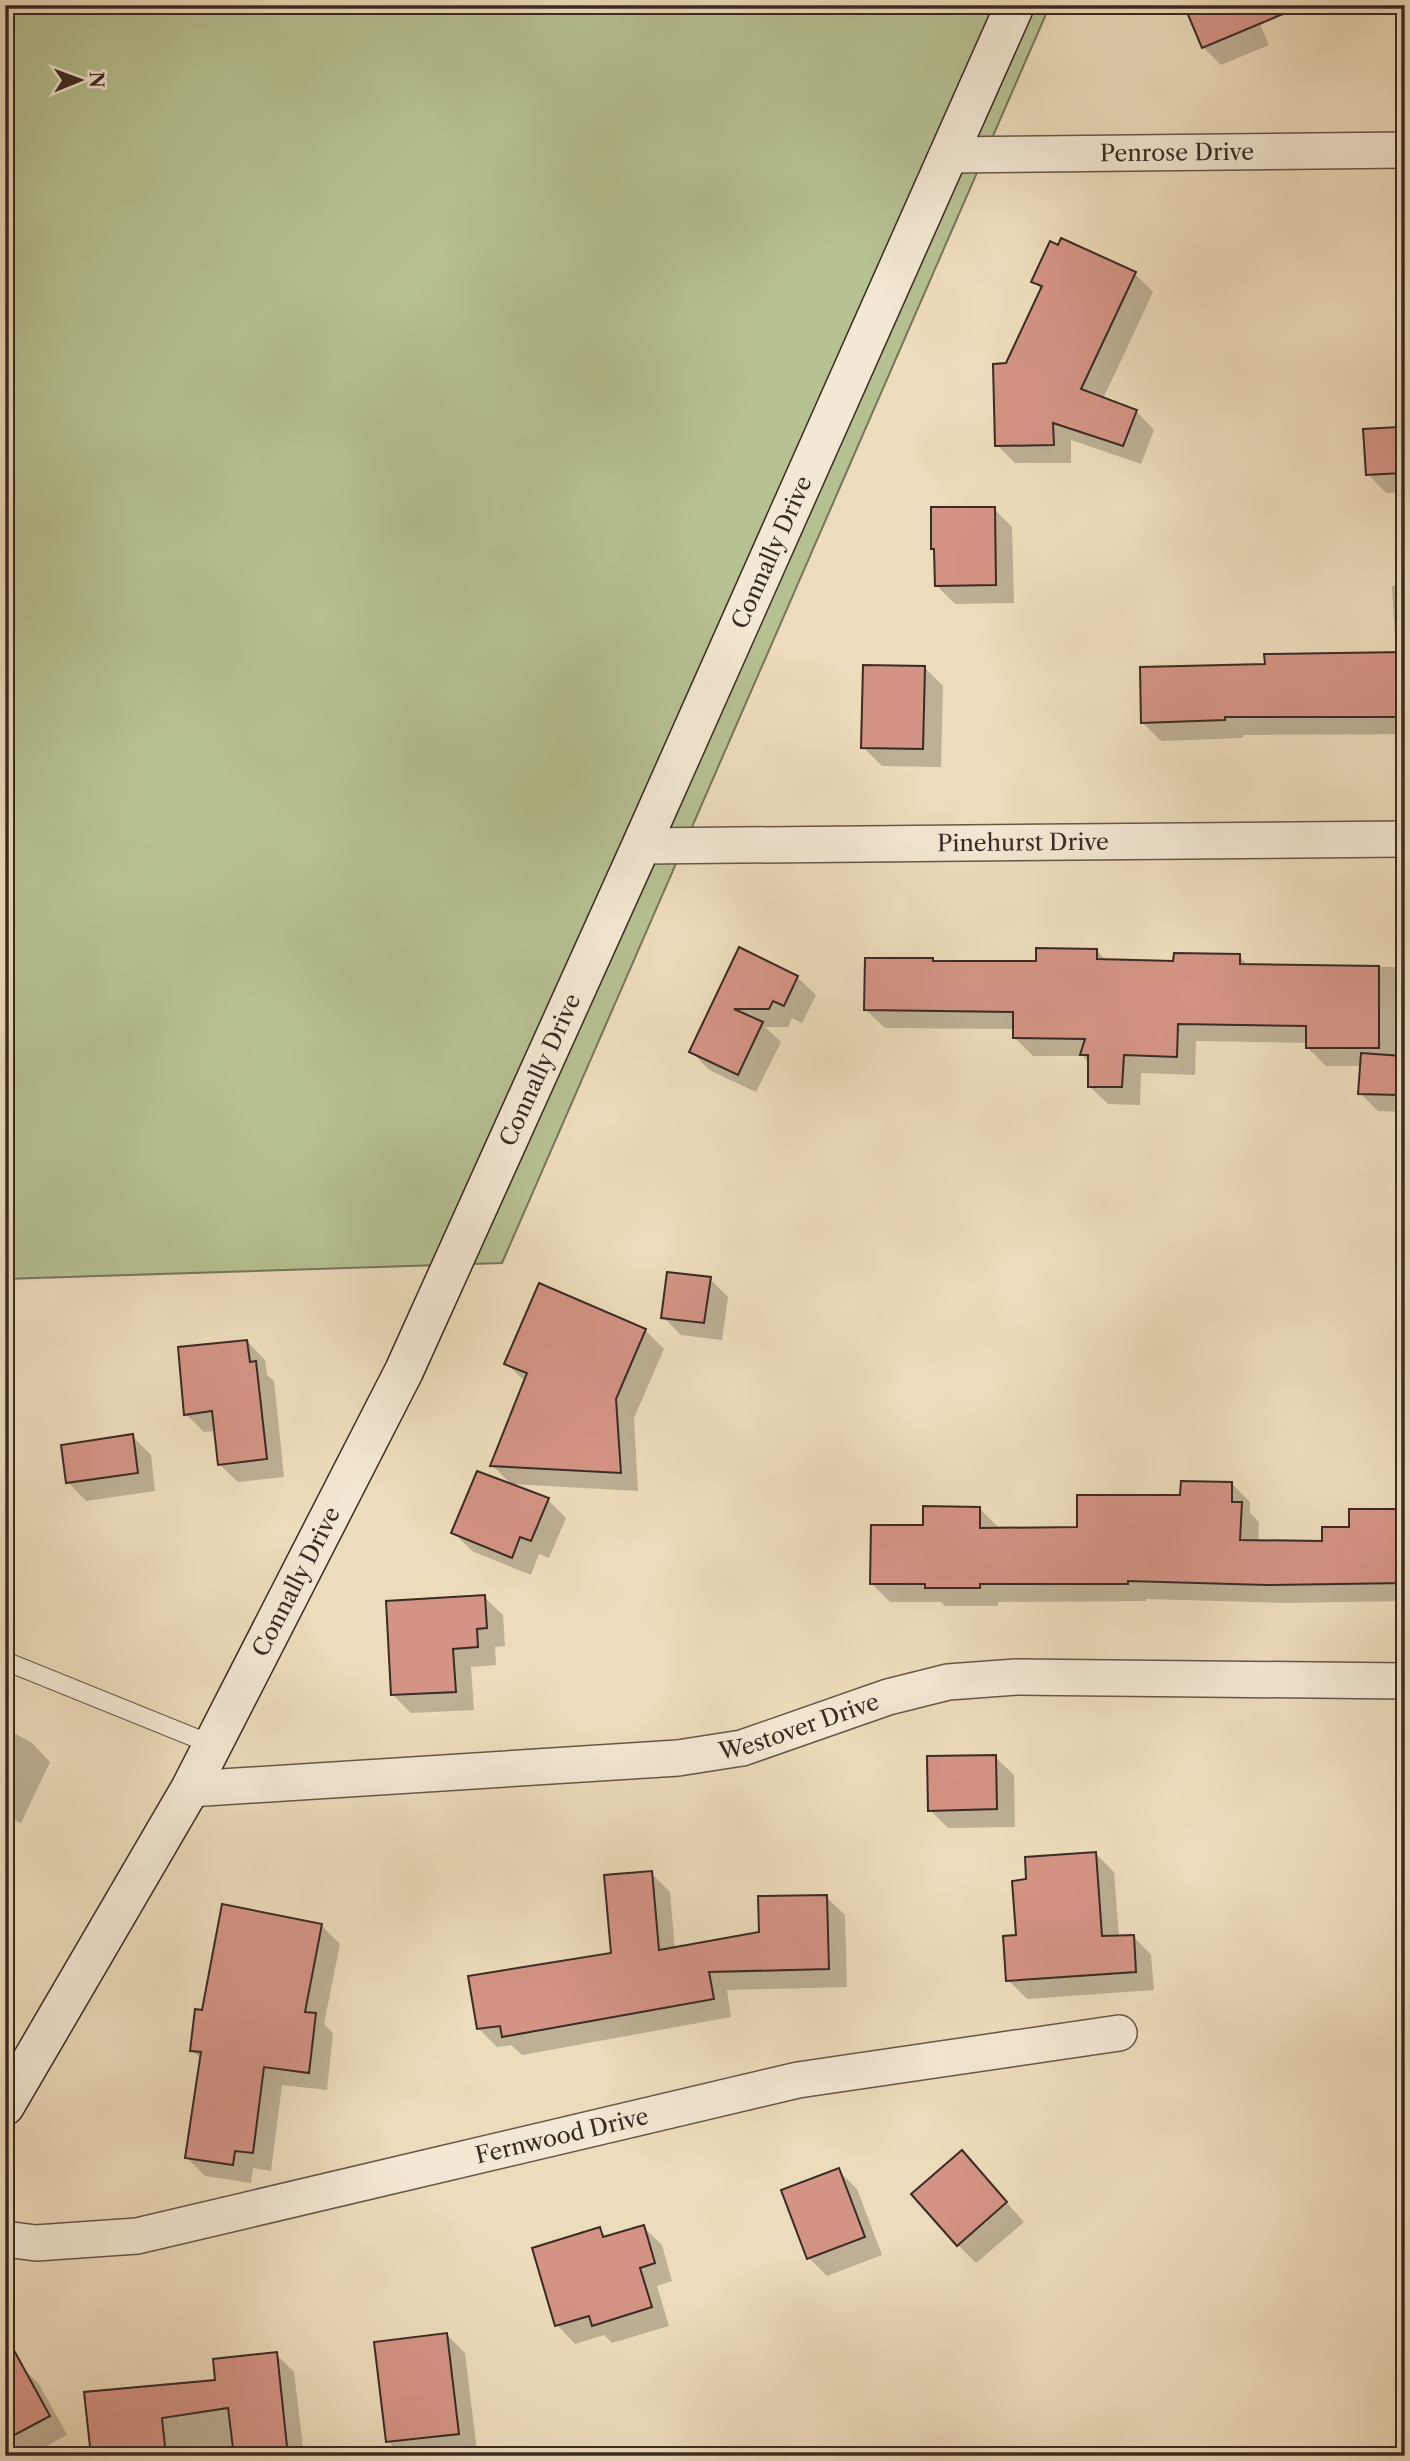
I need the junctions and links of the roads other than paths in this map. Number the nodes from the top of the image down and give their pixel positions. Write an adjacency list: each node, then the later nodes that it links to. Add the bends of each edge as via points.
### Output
1 (1015, 5): 3 (street, Connally Drive)
2 (1405, 150): 3 (street, Penrose Drive)
3 (948, 155): 5 (street, Connally Drive)
4 (1405, 839): 5 (street, Pinehurst Drive)
5 (641, 846): 8 (street, Connally Drive, via 404,1371)
6 (5, 1661): 8 (lane)
7 (1405, 1681): 9 (street, Westover Drive, via 1016,1677 948,1682 888,1697 742,1748 678,1758)
8 (213, 1745): 9 (street, Connally Drive)
9 (190, 1789): 11 (street, Connally Drive)
10 (1119, 2033): 12 (street, Fernwood Drive, via 798,2080 137,2236 36,2243)
11 (5, 2106)
12 (5, 2239)

